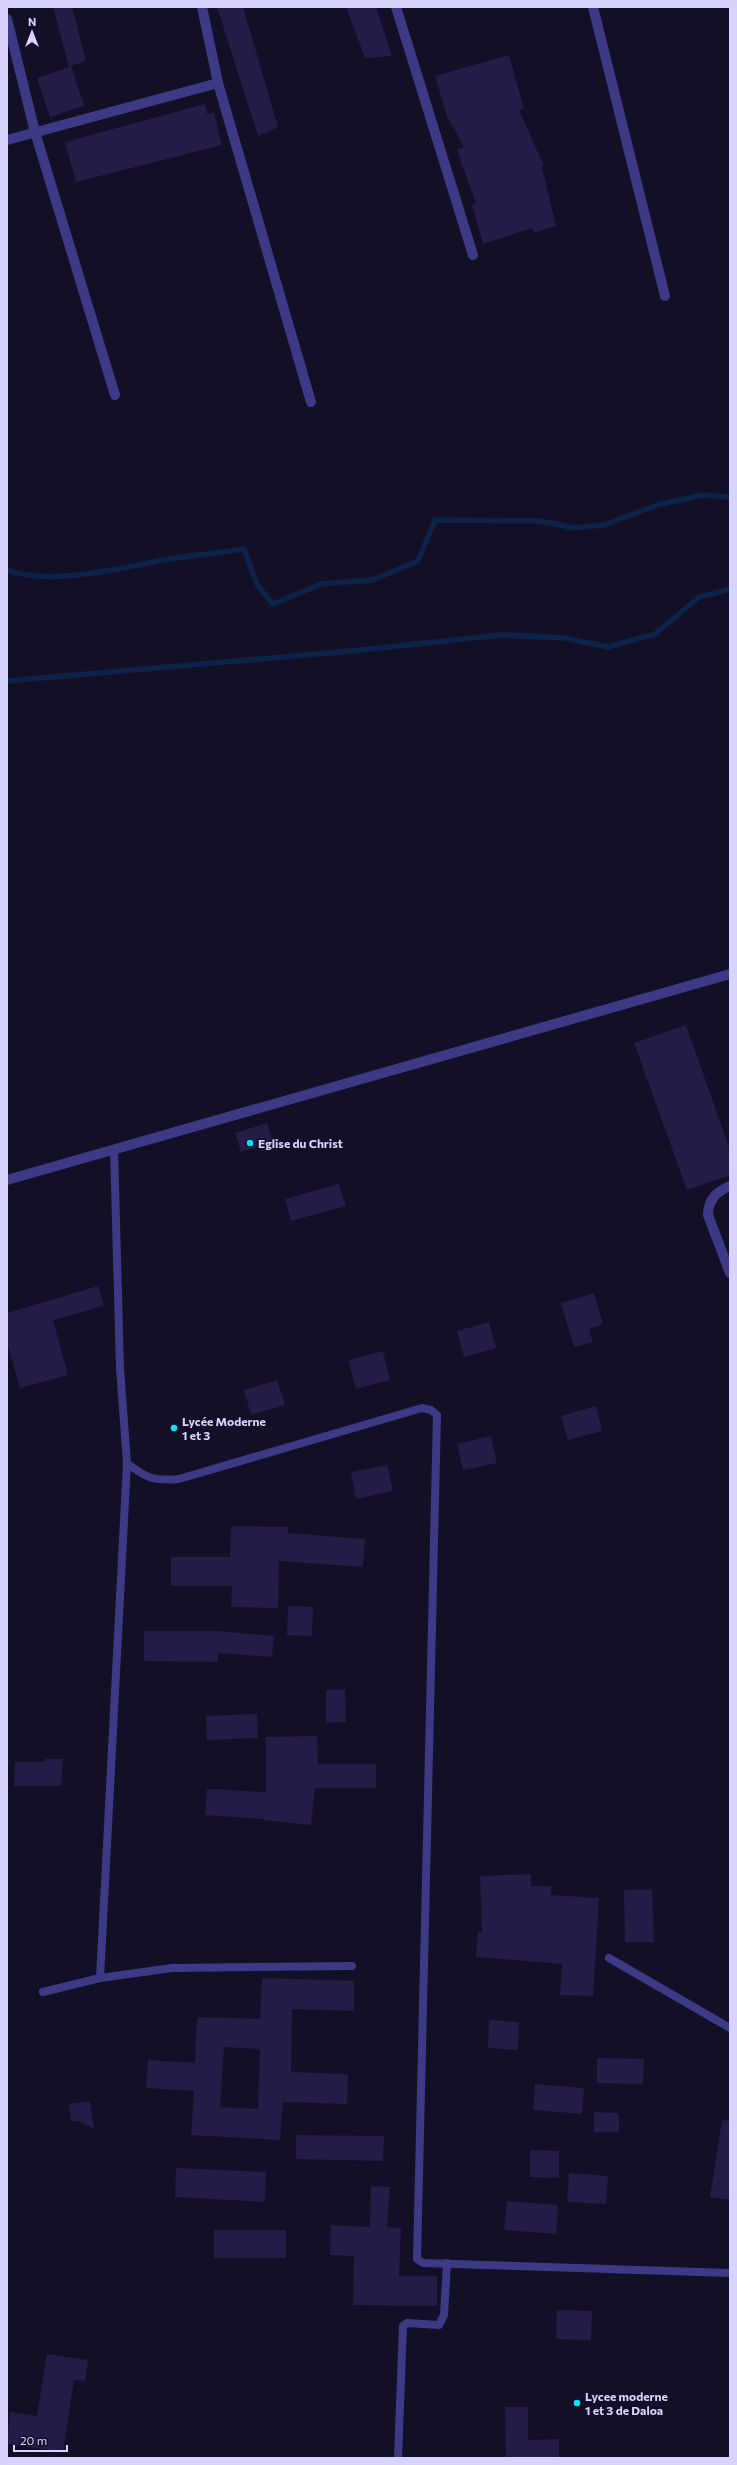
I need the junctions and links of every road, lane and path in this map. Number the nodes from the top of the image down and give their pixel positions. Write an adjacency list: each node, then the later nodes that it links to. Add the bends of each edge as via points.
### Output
1 (202, 7): 5 (street)
2 (396, 7): 8 (street)
3 (593, 7): 9 (street)
4 (7, 19): 6 (street)
5 (218, 83): 6 (street); 11 (street)
6 (35, 132): 7 (street); 10 (street)
7 (7, 140)
8 (473, 255)
9 (665, 296)
10 (115, 395)
11 (311, 402)
12 (730, 974): 13 (street)
13 (114, 1150): 14 (street); 17 (lane, via 120,1368)
14 (7, 1180)
15 (730, 1186): 16 (street, via 713,1197 708,1205 710,1219)
16 (730, 1273)
17 (127, 1463): 20 (lane); 23 (lane, via 141,1475 157,1481 179,1479 422,1408 437,1415 417,2259 423,2263)
18 (609, 1958): 22 (lane)
19 (352, 1966): 20 (lane, via 172,1968)
20 (100, 1978): 21 (lane)
21 (42, 1992)
22 (730, 2028)
23 (447, 2263): 24 (lane); 25 (lane, via 444,2315 439,2325 407,2323 403,2326)
24 (730, 2273)
25 (398, 2458)

